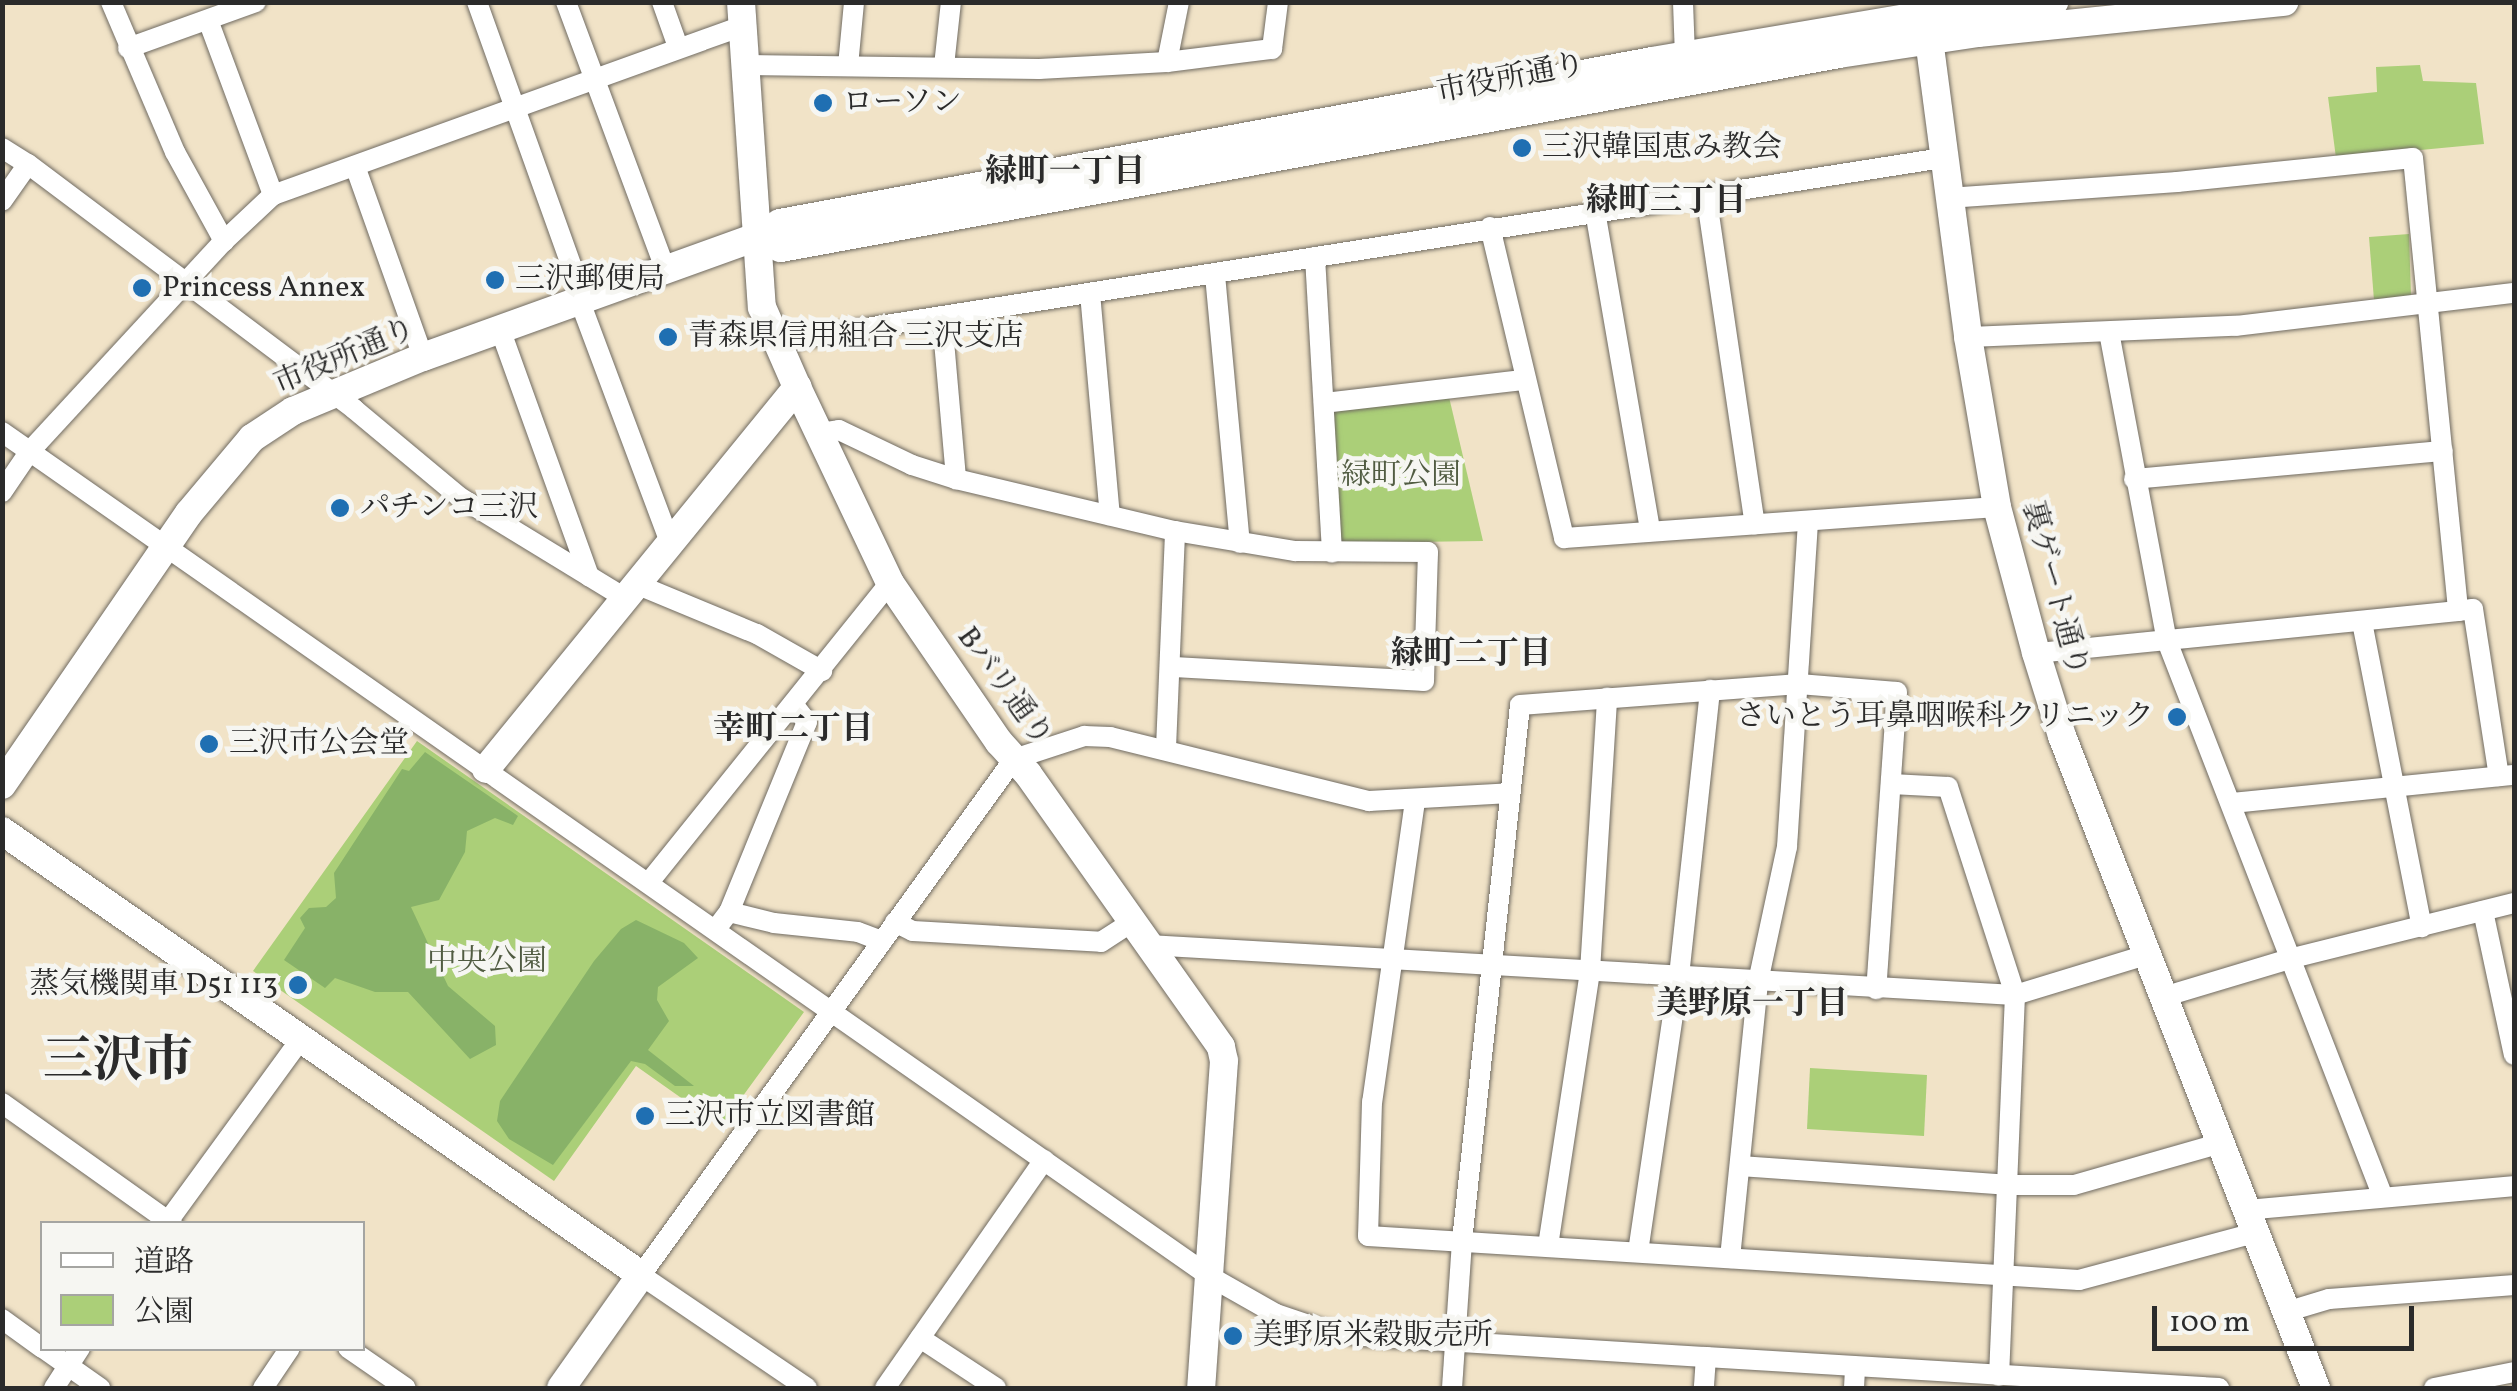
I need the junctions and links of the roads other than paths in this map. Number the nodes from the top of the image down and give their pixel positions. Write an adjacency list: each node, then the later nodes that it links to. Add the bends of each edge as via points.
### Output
1 (112, 2): 16 (street)
2 (256, 2): 15 (street)
3 (477, 2): 24 (street)
4 (566, 2): 23 (street)
5 (662, 2): 17 (street)
6 (854, 2): 21 (street)
7 (951, 2): 22 (street)
8 (1178, 2): 19 (street)
9 (1278, 2): 19 (street, via 1272,50)
10 (1682, 2): 18 (street)
11 (2054, 2): 14 (street, 市役所通り)
12 (2284, 2): 14 (street, 市役所通り)
13 (742, 14): 17 (street); 20 (street, Bバリ通り)
14 (1926, 19): 18 (street, 市役所通り); 26 (street, 裏ゲート通り); 35 (street, 市役所通り, via 1653,86 781,248)
15 (208, 20): 16 (street); 30 (street)
16 (128, 48): 36 (street)
17 (678, 48): 23 (street)
18 (1684, 56): 35 (street, 市役所通り, via 780,223)
19 (1167, 62): 22 (street)
20 (746, 66): 21 (street); 35 (street, Bバリ通り)
21 (848, 66): 22 (street)
22 (944, 66)
23 (594, 78): 24 (street); 38 (street)
24 (514, 107): 28 (street); 43 (street)
25 (2, 148): 27 (street)
26 (1943, 158): 29 (street); 31 (street, 裏ゲート通り)
27 (28, 164): 32 (street); 40 (street)
28 (355, 166): 30 (street); 50 (street)
29 (1706, 194): 33 (street); 65 (street)
30 (273, 196): 36 (street)
31 (1948, 198): 44 (street, via 2414,158); 48 (street, 裏ゲート通り)
32 (2, 201)
33 (1595, 212): 34 (street); 67 (street)
34 (1490, 228): 37 (street); 51 (street)
35 (756, 237): 38 (street, 市役所通り); 49 (street, Bバリ通り, via 762,307)
36 (224, 241): 40 (street)
37 (1314, 257): 39 (street); 54 (street)
38 (664, 268): 43 (street, 市役所通り)
39 (1215, 275): 41 (street); 69 (street)
40 (186, 282): 53 (street); 57 (street)
41 (1090, 293): 45 (street); 63 (street)
42 (2514, 293): 44 (street)
43 (581, 298): 46 (street, 市役所通り); 68 (street)
44 (2427, 302): 47 (street, via 2236,326); 58 (street)
45 (942, 318): 49 (street); 59 (street)
46 (500, 329): 50 (street, 市役所通り); 72 (street)
47 (2109, 332): 48 (street); 60 (street)
48 (1968, 337): 62 (street, 裏ゲート通り)
49 (778, 342): 52 (street, Bバリ通り)
50 (423, 358): 53 (street, 市役所通り)
51 (1524, 380): 54 (street); 67 (street, via 1564,538)
52 (797, 387): 56 (street, Bバリ通り); 68 (street)
53 (330, 393): 70 (street, 市役所通り, via 252,438); 72 (street, via 460,498)
54 (1324, 403): 71 (street)
55 (2, 432): 57 (street)
56 (820, 433): 59 (street, via 840,430); 73 (street, Bバリ通り)
57 (30, 451): 61 (street); 70 (street)
58 (2443, 451): 60 (street); 75 (street)
59 (956, 479): 63 (street)
60 (2134, 480): 77 (street)
61 (2, 492)
62 (1997, 507): 64 (street); 78 (street, 裏ゲート通り)
63 (1110, 516): 66 (street)
64 (1808, 522): 65 (street); 81 (street)
65 (1755, 524): 67 (street)
66 (1175, 531): 69 (street); 79 (street)
67 (1650, 531)
68 (670, 543): 74 (street)
69 (1240, 543): 71 (street)
70 (167, 546): 87 (street); 90 (street, 市役所通り)
71 (1332, 553): 79 (street, via 1428,552 1424,681)
72 (590, 576): 74 (street)
73 (890, 583): 80 (street); 86 (street, Bバリ通り)
74 (630, 591): 80 (street, via 756,634); 87 (street)
75 (2458, 611): 76 (street); 88 (street, via 2473,610)
76 (2362, 622): 77 (street); 91 (street)
77 (2167, 642): 78 (street); 94 (street)
78 (2036, 653): 104 (street, 裏ゲート通り)
79 (1170, 667): 85 (street)
80 (822, 671): 84 (street)
81 (1799, 684): 82 (street); 89 (street, via 1898,692); 110 (street, via 1787,847)
82 (1710, 690): 83 (street); 109 (street)
83 (1606, 698): 92 (street, via 1520,705); 108 (street)
84 (794, 704): 96 (street); 99 (street, via 807,722)
85 (1166, 748): 86 (street, via 1084,736); 93 (street, via 1369,800)
86 (1014, 759): 100 (street); 102 (street, Bバリ通り)
87 (486, 769): 96 (street)
88 (2507, 776): 91 (street)
89 (1892, 784): 111 (street); 112 (street, via 1948,788)
90 (2, 785)
91 (2393, 788): 94 (street); 101 (street)
92 (1510, 793): 93 (street); 107 (street)
93 (1415, 801): 105 (street)
94 (2232, 803): 106 (street)
95 (2, 830): 115 (street)
96 (650, 881): 99 (street)
97 (2514, 903): 98 (street)
98 (2483, 911): 101 (street); 116 (street)
99 (722, 920): 103 (street, via 858,932); 114 (street)
100 (895, 922): 102 (street, via 914,932 1101,942); 103 (street)
101 (2422, 927): 106 (street)
102 (1140, 934): 105 (street); 132 (street, Bバリ通り, via 1221,1047 1224,1061)
103 (882, 941): 114 (street)
104 (2146, 955): 112 (street); 113 (street, 裏ゲート通り)
105 (1392, 958): 107 (street); 127 (street, via 1372,1102 1368,1236)
106 (2294, 958): 113 (street); 123 (street)
107 (1491, 965): 108 (street); 127 (street)
108 (1590, 971): 109 (street); 128 (street)
109 (1679, 976): 110 (street); 129 (street)
110 (1758, 982): 111 (street); 120 (street)
111 (1876, 989): 112 (street)
112 (2016, 995): 121 (street)
113 (2164, 997): 118 (street, 裏ゲート通り)
114 (831, 1012): 119 (street); 131 (street)
115 (301, 1039): 125 (street); 131 (street)
116 (2514, 1055)
117 (2, 1103): 124 (street)
118 (2218, 1144): 121 (street, via 2074,1185); 126 (street, 裏ゲート通り)
119 (1044, 1160): 132 (street); 137 (street)
120 (1740, 1166): 121 (street); 130 (street)
121 (2010, 1185): 133 (street)
122 (2514, 1186): 123 (street)
123 (2384, 1198): 126 (street)
124 (166, 1221)
125 (170, 1221)
126 (2251, 1222): 133 (street, via 2079,1280); 135 (street, 裏ゲート通り)
127 (1462, 1241): 128 (street); 138 (street)
128 (1548, 1246): 129 (street)
129 (1638, 1252): 130 (street)
130 (1730, 1258): 133 (street)
131 (641, 1275): 151 (street); 152 (street)
132 (1209, 1276): 138 (street, via 1276,1314 1320,1329); 155 (street, Bバリ通り)
133 (2006, 1276): 146 (street)
134 (2514, 1284): 135 (street, via 2328,1299)
135 (2289, 1311): 160 (street, 裏ゲート通り)
136 (2, 1319): 139 (street)
137 (920, 1338): 153 (street); 154 (street)
138 (1454, 1341): 143 (street); 156 (street)
139 (40, 1346)
140 (288, 1351): 149 (street)
141 (352, 1351): 150 (street)
142 (74, 1357): 147 (street); 148 (street)
143 (1706, 1357): 144 (street); 157 (street)
144 (1855, 1367): 146 (street); 158 (street)
145 (2514, 1372): 161 (street)
146 (2000, 1376): 159 (street)
147 (54, 1388)
148 (100, 1388)
149 (262, 1388)
150 (406, 1388)
151 (561, 1388)
152 (807, 1388)
153 (885, 1388)
154 (996, 1388)
155 (1201, 1388)
156 (1452, 1388)
157 (1704, 1388)
158 (1854, 1388)
159 (2219, 1388)
160 (2316, 1388)
161 (2434, 1388)

